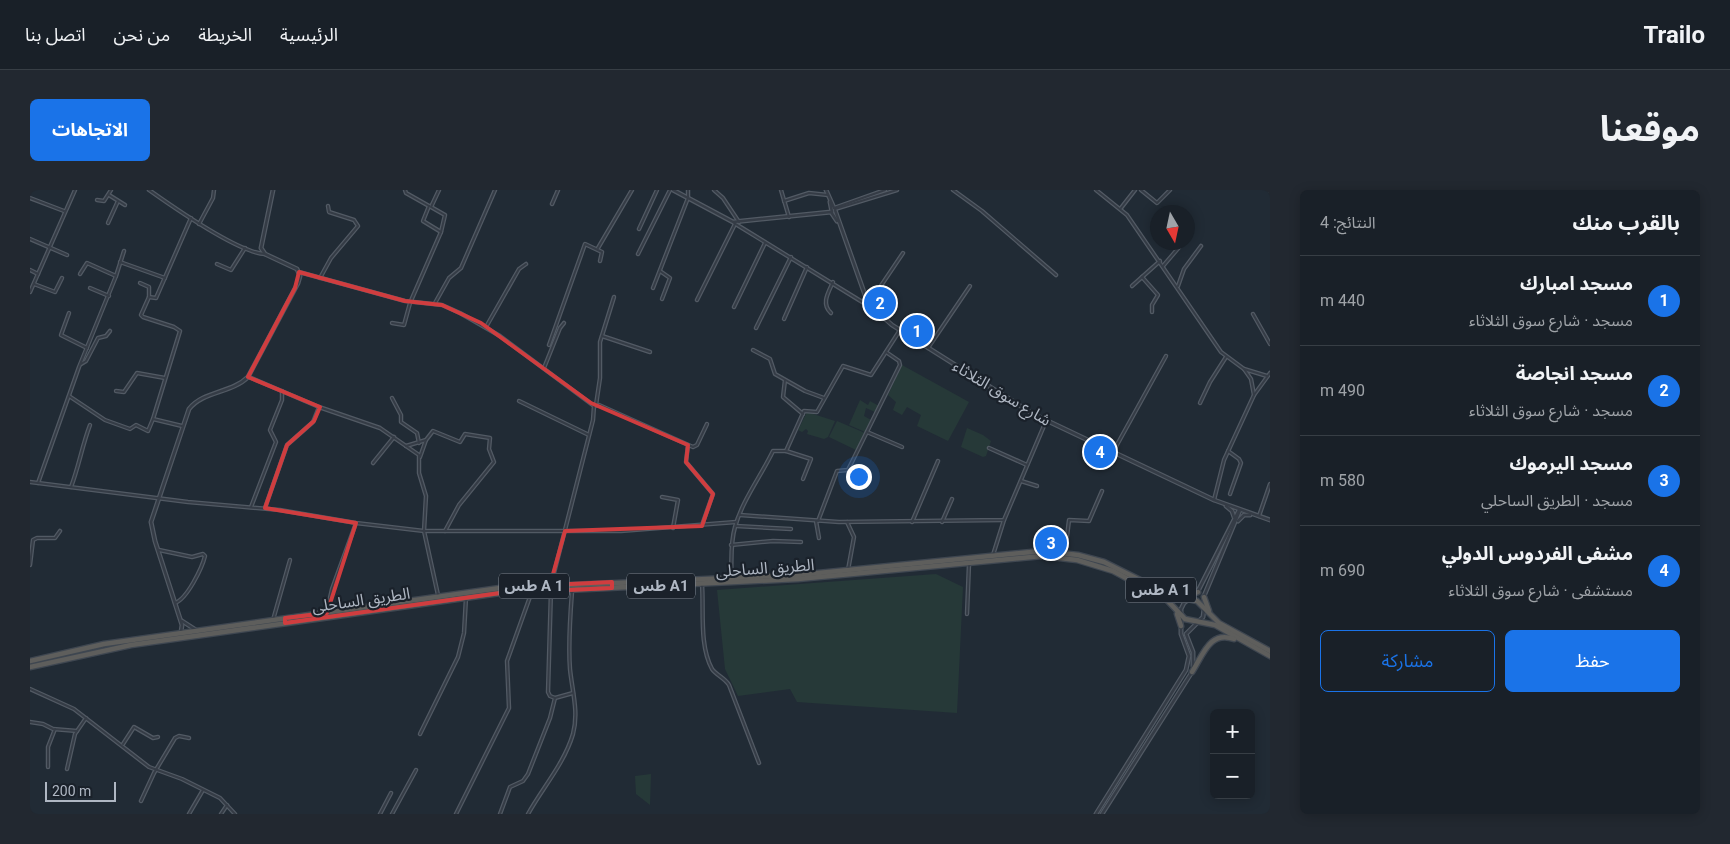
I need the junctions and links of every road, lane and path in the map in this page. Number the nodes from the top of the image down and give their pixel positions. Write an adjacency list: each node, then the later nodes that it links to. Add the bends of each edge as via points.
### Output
1 (75, 190): 38 (street)
2 (112, 190): 25 (street)
3 (149, 190): 40 (street)
4 (214, 190): 44 (street)
5 (273, 190): 56 (street, via 261,244)
6 (405, 190): 35 (street)
7 (439, 190): 35 (street)
8 (495, 190): 94 (street, via 461,268 449,278)
9 (558, 190): 32 (street)
10 (632, 190): 52 (street)
11 (657, 190): 45 (street)
12 (674, 190): 28 (street); 57 (street)
13 (688, 190): 28 (street)
14 (714, 190): 41 (street)
15 (781, 190): 30 (street)
16 (826, 190): 26 (street, شارع سوق الثلاثاء)
17 (885, 190): 37 (street)
18 (897, 190): 37 (street)
19 (953, 190): 72 (street)
20 (1096, 190): 36 (street)
21 (1135, 190): 36 (street)
22 (1141, 190): 23 (street, via 1157,203)
23 (1170, 190)
24 (805, 192): 26 (street); 30 (street)
25 (109, 195): 29 (street, via 104,202); 31 (street)
26 (828, 196): 37 (street, شارع سوق الثلاثاء)
27 (30, 198): 38 (street)
28 (688, 198): 43 (street); 68 (street)
29 (97, 200)
30 (784, 200): 39 (street)
31 (118, 201): 33 (street); 42 (street)
32 (552, 204)
33 (125, 205)
34 (328, 206): 77 (street, via 329,212 354,220 358,226 331,258)
35 (430, 206): 46 (street, via 445,215); 46 (street, via 424,222)
36 (1121, 208): 60 (street)
37 (833, 210): 39 (street); 93 (street, شارع سوق الثلاثاء)
38 (64, 212): 50 (street)
39 (789, 217): 41 (street)
40 (191, 218): 44 (street); 76 (street)
41 (739, 222): 43 (street)
42 (108, 223)
43 (734, 223): 48 (street); 91 (street)
44 (199, 224): 51 (street)
45 (639, 229)
46 (441, 232): 92 (street)
47 (30, 239): 50 (street)
48 (765, 243): 59 (street); 95 (street)
49 (1201, 246): 83 (street, via 1184,269)
50 (50, 247): 58 (street); 70 (street)
51 (245, 248): 56 (street); 63 (street, via 231,270)
52 (598, 249): 61 (street, via 602,253); 110 (street, via 585,244)
53 (1176, 250): 65 (street)
54 (124, 252): 62 (street)
55 (903, 252): 93 (street)
56 (265, 254): 69 (street)
57 (638, 254)
58 (67, 255)
59 (791, 258): 66 (street); 105 (street)
60 (1160, 260): 65 (street); 74 (street)
61 (600, 261)
62 (120, 262): 73 (street); 76 (street)
63 (217, 264)
64 (526, 264): 104 (street, via 519,269)
65 (1163, 266): 83 (street)
66 (807, 267): 78 (street); 101 (street)
67 (30, 270): 70 (street)
68 (660, 271): 85 (street); 90 (street, via 670,276)
69 (299, 272): 77 (street); 123 (street, via 296,288)
70 (38, 274): 80 (street)
71 (80, 274): 73 (street, via 86,263)
72 (1056, 275)
73 (116, 276): 87 (street)
74 (1142, 277): 82 (street); 97 (street, via 1158,295)
75 (62, 278): 80 (street, via 55,292)
76 (165, 278): 88 (street, via 156,299)
77 (320, 278): 92 (street)
78 (833, 282): 96 (street); 99 (street, via 825,300)
79 (140, 283): 88 (street, via 150,288)
80 (34, 284): 86 (street)
81 (970, 286): 112 (street)
82 (1132, 286)
83 (1178, 286): 117 (street)
84 (90, 288): 87 (street)
85 (653, 288)
86 (30, 292)
87 (109, 296): 111 (street)
88 (149, 297): 124 (street, via 141,316 180,331)
89 (614, 297): 108 (street)
90 (662, 298)
91 (697, 300)
92 (412, 302): 94 (street); 102 (street, via 404,325)
93 (870, 302): 96 (street, شارع سوق الثلاثاء)
94 (435, 304): 104 (street)
95 (734, 307)
96 (874, 309): 107 (street, شارع سوق الثلاثاء)
97 (1152, 312)
98 (69, 313): 111 (street, via 61,335)
99 (831, 313)
100 (1254, 314): 109 (street)
101 (784, 319)
102 (392, 323)
103 (564, 323): 119 (street)
104 (486, 327): 119 (street)
105 (756, 328)
106 (110, 330): 118 (street, via 105,337 98,338 86,361)
107 (900, 330): 112 (street, شارع سوق الثلاثاء); 115 (street)
108 (602, 336): 114 (street); 134 (street)
109 (1270, 344)
110 (548, 345)
111 (87, 348): 118 (street)
112 (928, 348): 138 (street, شارع سوق الثلاثاء)
113 (753, 350): 125 (street, via 770,360 774,372)
114 (650, 352)
115 (886, 352): 131 (street, via 870,375 843,366); 142 (street, via 900,365)
116 (1166, 356): 153 (street)
117 (1226, 357): 120 (street); 133 (street)
118 (80, 364): 129 (street)
119 (544, 368): 134 (street)
120 (1244, 369): 122 (street); 128 (street, via 1252,380)
121 (1270, 373): 122 (street)
122 (1267, 376): 128 (street)
123 (248, 377): 126 (street); 141 (street, via 191,405)
124 (165, 378): 127 (street, via 137,373 124,392); 137 (street)
125 (785, 380): 131 (street); 136 (street, via 783,397)
126 (282, 390): 135 (street); 172 (street, via 282,400 270,430 276,442)
127 (116, 391)
128 (1254, 395): 152 (street)
129 (69, 396): 137 (street, via 115,425 130,429 136,426 148,431); 161 (street)
130 (392, 398): 146 (street, via 401,422 417,433)
131 (824, 398): 136 (street, via 817,412 805,410)
132 (519, 402): 143 (street)
133 (1200, 403)
134 (595, 406): 143 (street); 147 (street)
135 (319, 407): 144 (street, via 380,428); 173 (street, via 313,422 287,445)
136 (803, 414): 151 (street)
137 (153, 419): 141 (street)
138 (1046, 420): 153 (street, شارع سوق الثلاثاء); 157 (street)
139 (707, 424): 147 (street, via 696,446)
140 (90, 425): 164 (street)
141 (182, 426): 168 (street)
142 (867, 432): 149 (street); 181 (street, via 848,470 836,471)
143 (589, 435): 195 (street)
144 (394, 437): 148 (street); 156 (street)
145 (426, 440): 146 (street); 154 (street); 194 (street, via 435,431 460,442 467,434 486,436 491,441 489,449 493,465 459,505)
146 (419, 443): 148 (street)
147 (688, 445): 188 (street, via 686,462 713,494)
148 (406, 446): 154 (street)
149 (902, 447)
150 (989, 448): 157 (street)
151 (786, 451): 158 (street, via 811,459); 175 (street, via 773,451)
152 (1228, 451): 166 (street, via 1241,463); 170 (street)
153 (1113, 452): 170 (street, شارع سوق الثلاثاء)
154 (420, 457): 193 (street, via 419,474 426,496)
155 (938, 461): 184 (street)
156 (373, 463)
157 (1027, 465): 159 (street)
158 (803, 479)
159 (1021, 481): 163 (street); 179 (street)
160 (30, 482): 161 (street)
161 (38, 483): 164 (street)
162 (1270, 484): 177 (street)
163 (1037, 486)
164 (71, 487): 168 (street)
165 (1102, 491): 200 (street, via 1089,521 1069,520)
166 (1230, 494)
167 (662, 496): 190 (street, via 678,500)
168 (157, 498): 172 (street); 199 (street, via 151,522)
169 (952, 499): 185 (street)
170 (1214, 500): 171 (street, شارع سوق الثلاثاء)
171 (1223, 504): 174 (street, شارع سوق الثلاثاء); 178 (street, via 1232,511)
172 (251, 507): 173 (street)
173 (265, 508): 186 (street)
174 (1240, 510): 176 (street, شارع سوق الثلاثاء); 178 (street); 187 (street)
175 (740, 515): 181 (street); 182 (street)
176 (1254, 515): 177 (street, شارع سوق الثلاثاء); 187 (street, via 1244,515)
177 (1259, 516): 180 (street, شارع سوق الثلاثاء)
178 (1234, 519): 213 (street)
179 (1004, 520): 185 (street); 201 (street)
180 (1270, 520)
181 (817, 521): 183 (street); 196 (street)
182 (736, 522): 188 (street); 189 (street)
183 (847, 522): 184 (street); 206 (street, via 854,537)
184 (912, 522): 185 (street)
185 (942, 522)
186 (356, 523): 193 (street); 222 (street)
187 (1235, 525): 214 (street)
188 (702, 526): 190 (street)
189 (735, 526): 191 (street); 198 (street)
190 (673, 528): 195 (street)
191 (791, 529)
192 (60, 531): 205 (street, via 55,538 35,538)
193 (424, 531): 194 (street); 215 (street)
194 (444, 531): 195 (street)
195 (565, 531): 210 (street)
196 (819, 538)
197 (801, 542): 198 (street, via 773,541)
198 (732, 546): 207 (street)
199 (158, 550): 219 (street); 219 (street, via 192,557 204,554 197,578)
200 (1065, 553): 201 (highway, الطريق الساحلى / طس A 1); 217 (highway, طس A 1, via 1104,562)
201 (993, 554): 203 (highway, الطريق الساحلى / طس A 1)
202 (290, 560): 227 (street)
203 (944, 562): 204 (highway, الطريق الساحلى / طس A1); 206 (highway, الطريق الساحلى / طس A 1); 208 (highway, الطريق الساحلى / طس A1, via 798,579)
204 (969, 563): 220 (highway, الطريق الساحلى / طس A1, via 1042,556 1077,560 1113,571); 223 (street)
205 (30, 565)
206 (848, 570): 207 (highway, الطريق الساحلى / طس A 1)
207 (731, 577): 209 (highway, الطريق الساحلى / طس A 1)
208 (702, 584): 209 (highway, الطريق الساحلى / طس A1); 250 (street, via 703,632 710,662 713,671 723,676 729,685)
209 (612, 585): 210 (highway, الطريق الساحلى / طس A 1); 211 (highway, الطريق الساحلى / طس A1)
210 (551, 587): 211 (highway, الطريق الساحلى / طس A1); 212 (highway, الطريق الساحلى / طس A1); 215 (highway, الطريق الساحلى / طس A 1, via 492,589); 241 (street, via 548,692)
211 (572, 589): 240 (street, via 568,627)
212 (531, 591): 216 (highway, الطريق الساحلى / طس A1); 264 (street, via 506,661 509,708)
213 (1198, 592): 217 (highway); 218 (street)
214 (1204, 597): 221 (street); 225 (highway)
215 (439, 598): 222 (highway, الطريق الساحلى / طس A 1)
216 (466, 598): 228 (highway, الطريق الساحلى / طس A1); 246 (street, via 464,633 458,657)
217 (1180, 598): 218 (highway, طس A 1)
218 (1190, 599): 221 (highway, طس A 1); 224 (street, via 1181,607)
219 (175, 603): 226 (street)
220 (1174, 606): 224 (highway, الطريق الساحلى / طس A1); 230 (highway)
221 (1204, 608): 225 (highway, طس A 1); 229 (street, via 1203,617)
222 (327, 612): 228 (highway, الطريق الساحلى / طس A 1)
223 (967, 614)
224 (1182, 616): 229 (highway, الطريق الساحلى / طس A1); 230 (street)
225 (1212, 616): 234 (highway, طس A 1)
226 (181, 620): 231 (street); 232 (street)
227 (273, 620): 228 (highway, الطريق الساحلى / طس A 1); 231 (highway, الطريق الساحلى / طس A 1)
228 (285, 620): 237 (highway, الطريق الساحلى / طس A1)
229 (1196, 622): 233 (highway, الطريق الساحلى / طس A1, via 1215,625); 238 (street, via 1186,634 1194,655)
230 (1181, 626): 267 (street, via 1189,653 1188,667)
231 (197, 631): 232 (highway, الطريق الساحلى / طس A 1)
232 (181, 632): 236 (highway, الطريق الساحلى / طس A 1, via 104,644)
233 (1250, 645): 235 (highway, الطريق الساحلى / طس A1); 238 (highway, via 1226,636 1217,637)
234 (1270, 651)
235 (1270, 656)
236 (30, 661)
237 (30, 666)
238 (1192, 672): 268 (street)
239 (30, 690): 242 (street, via 59,701)
240 (573, 693): 241 (street); 266 (street, via 576,721 568,747)
241 (555, 698): 265 (street, via 528,774 523,781 510,787)
242 (86, 718): 245 (street); 249 (street)
243 (30, 722): 244 (street)
244 (55, 729): 245 (street); 251 (street, via 48,747)
245 (77, 731): 252 (street)
246 (420, 734)
247 (158, 737): 249 (street, via 153,738 135,727)
248 (189, 738): 253 (street, via 175,738)
249 (123, 744): 253 (street)
250 (759, 763)
251 (48, 767)
252 (67, 769)
253 (156, 770): 255 (street); 257 (street)
254 (416, 770): 263 (street)
255 (203, 790): 258 (street); 259 (street)
256 (391, 793): 262 (street)
257 (141, 801)
258 (227, 805): 260 (street); 261 (street)
259 (189, 814)
260 (221, 814)
261 (235, 814)
262 (380, 814)
263 (392, 814)
264 (456, 814)
265 (500, 814)
266 (528, 814)
267 (1096, 814)
268 (1102, 814)

